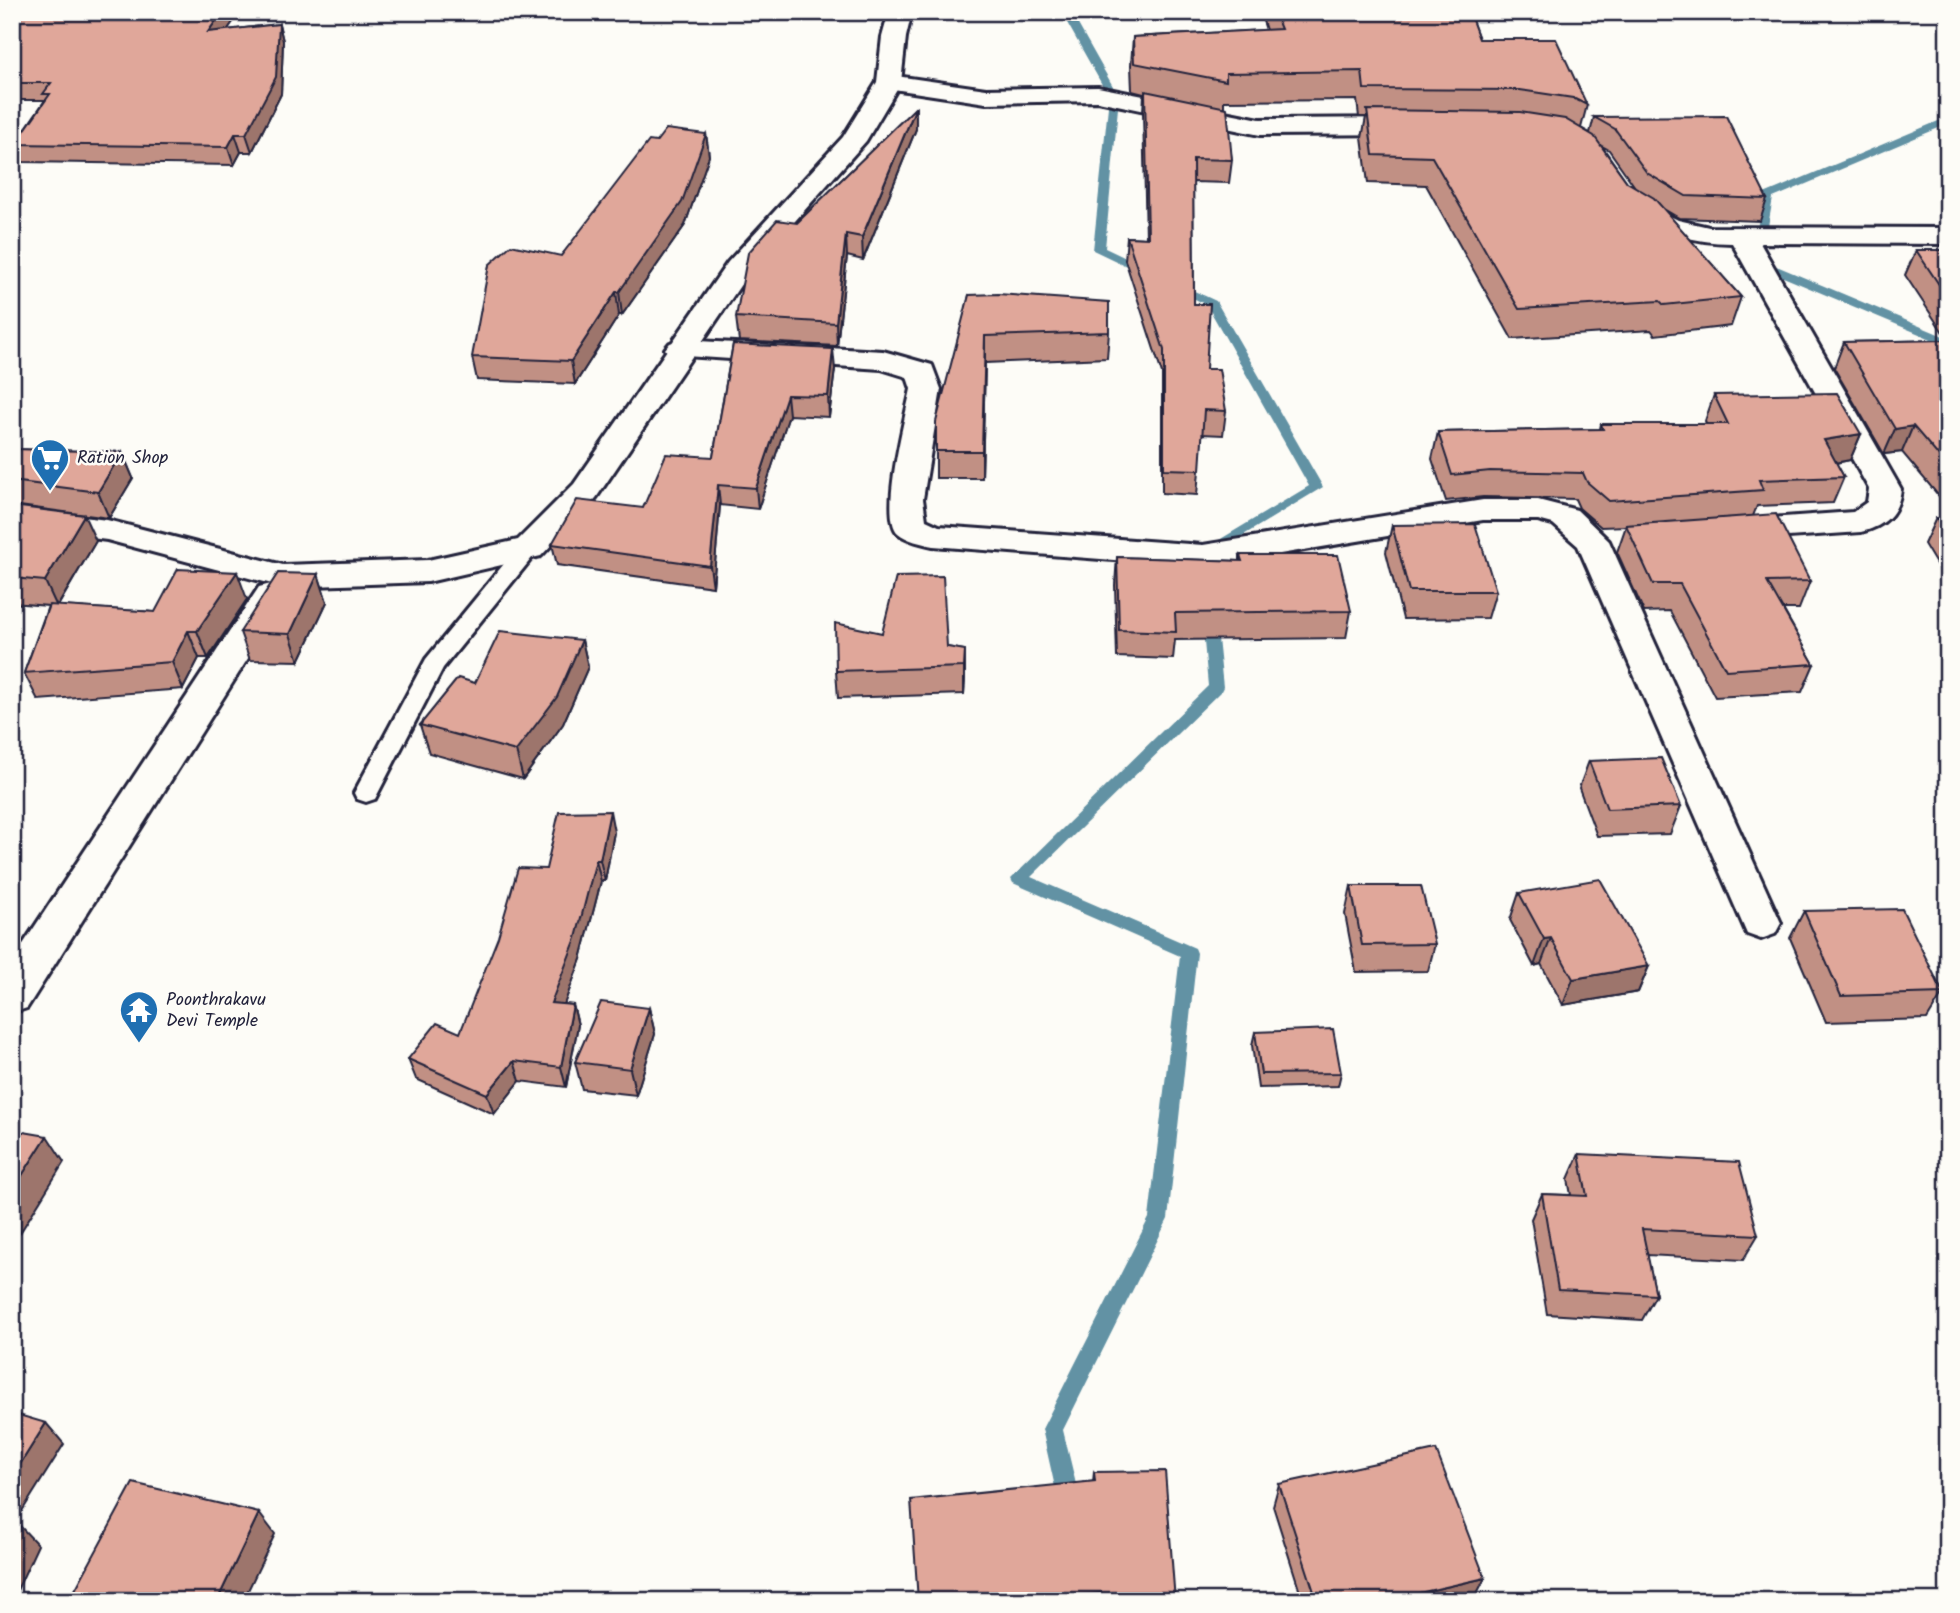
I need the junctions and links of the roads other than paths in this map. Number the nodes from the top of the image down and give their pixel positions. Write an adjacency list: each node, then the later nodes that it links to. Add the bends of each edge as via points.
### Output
1 (901, 12): 2 (street)
2 (889, 82): 3 (street, via 986,96 1098,94 1260,127); 7 (street, via 853,141 738,268)
3 (1438, 127)
4 (1614, 180): 5 (street, via 1630,203 1669,226 1709,234)
5 (1741, 234): 6 (street); 9 (street, via 1885,489 1883,506 1861,522)
6 (1948, 236)
7 (680, 349): 10 (street, via 585,491); 13 (street, via 883,359 921,371 926,389 907,499 910,526 933,536 1203,556 1483,510 1538,510 1565,517 1606,540)
8 (12, 518): 11 (street, via 107,530)
9 (1700, 533)
10 (530, 548): 11 (street, via 428,571); 12 (lane, via 434,664)
11 (283, 576): 14 (street)
12 (366, 793)
13 (1761, 923)
14 (12, 996)

